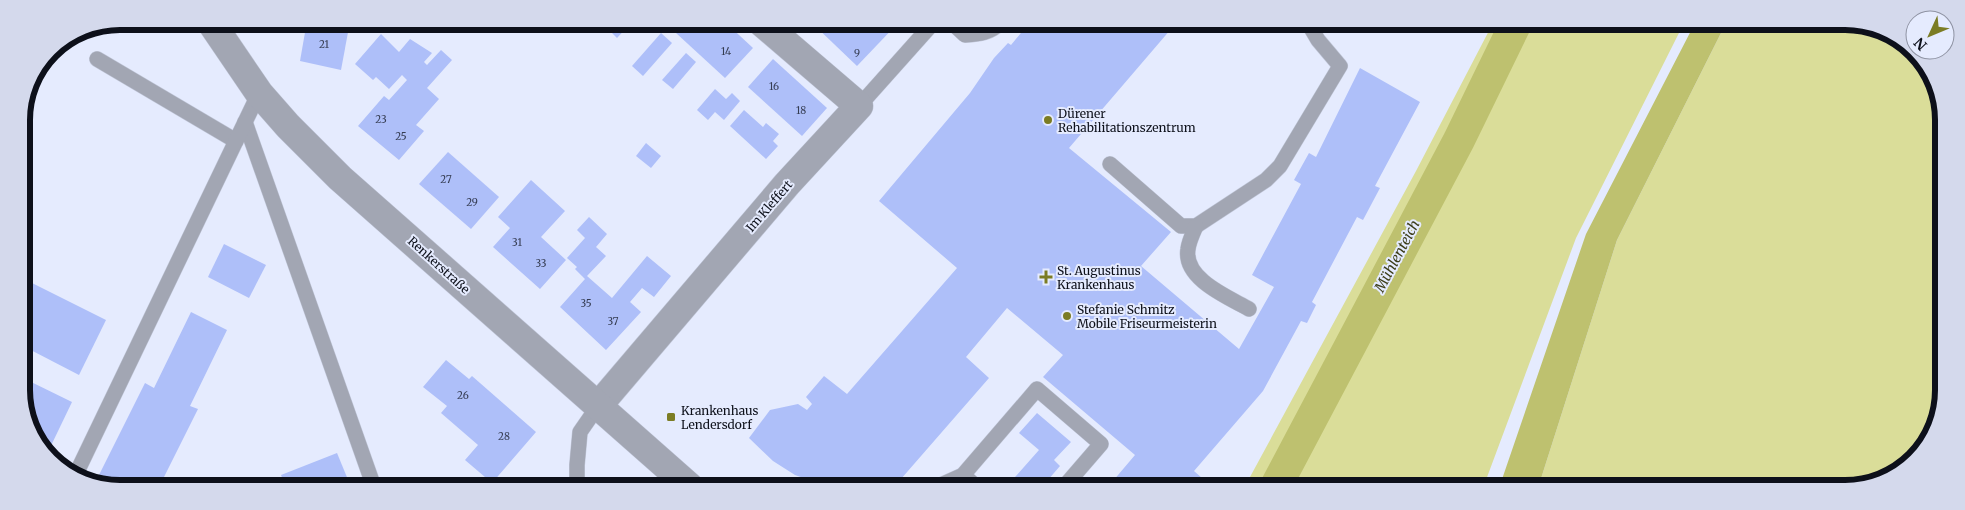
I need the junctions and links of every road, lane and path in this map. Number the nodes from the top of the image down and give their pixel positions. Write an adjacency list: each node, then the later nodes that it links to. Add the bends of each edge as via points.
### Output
1 (216, 30): 8 (street, Renkerstraße)
2 (770, 30): 9 (street)
3 (927, 30): 9 (lane)
4 (960, 30): 5 (lane, via 965,35)
5 (992, 30)
6 (1312, 30): 13 (lane, via 1340,66 1280,166 1266,180)
7 (96, 58): 11 (lane)
8 (259, 94): 10 (lane); 15 (street, Renkerstraße, via 340,178)
9 (859, 106): 15 (street, Im Kleffert, via 787,184)
10 (245, 122): 11 (lane); 18 (lane)
11 (236, 140): 16 (lane)
12 (1110, 164): 13 (lane, via 1181,226)
13 (1196, 226): 14 (lane, via 1188,250 1196,275)
14 (1249, 310)
15 (598, 406): 19 (lane, via 580,432); 20 (street, Renkerstraße)
16 (78, 469)
17 (963, 475): 21 (lane); 22 (lane); 23 (lane, via 1037,389 1101,444)
18 (372, 480)
19 (577, 480)
20 (682, 480)
21 (952, 480)
22 (969, 480)
23 (1070, 480)

